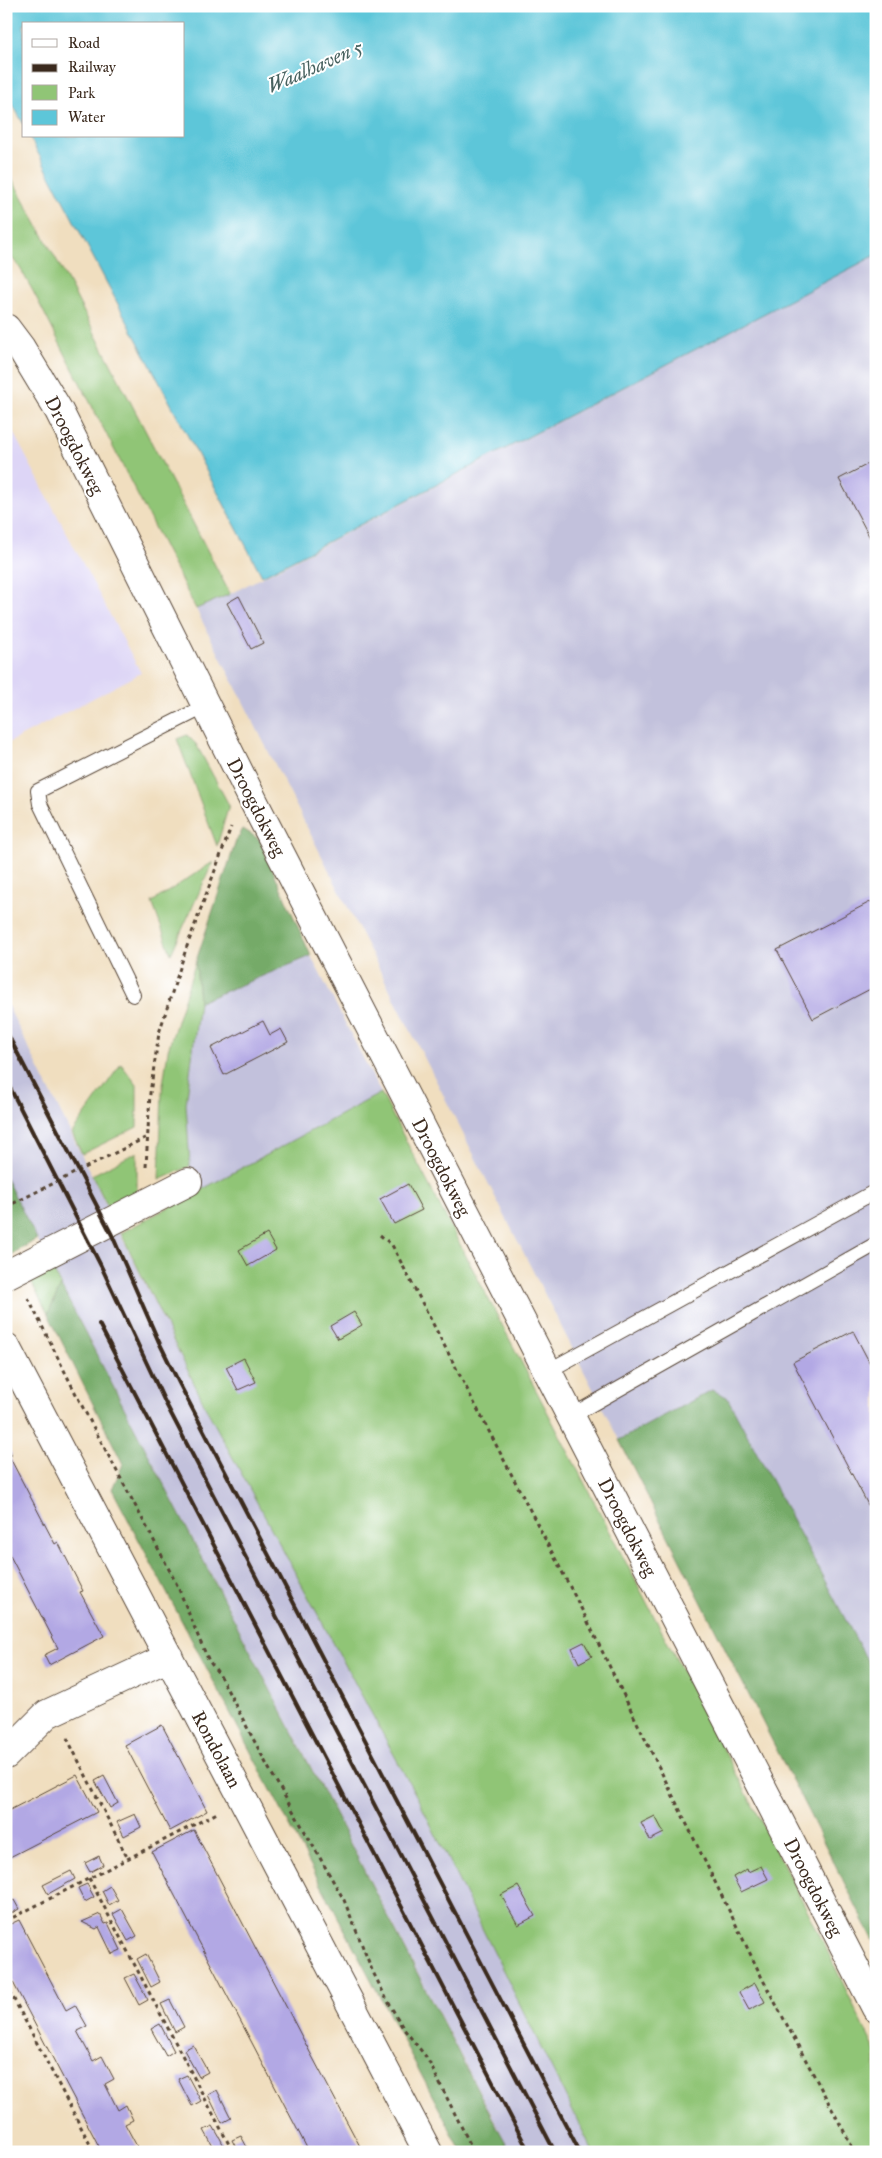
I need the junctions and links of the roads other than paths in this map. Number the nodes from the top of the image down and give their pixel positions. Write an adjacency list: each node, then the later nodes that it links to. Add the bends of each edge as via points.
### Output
1 (6, 328): 2 (street, Droogdokweg, via 59,411)
2 (206, 706): 3 (lane, via 38,791 40,804); 9 (street, Droogdokweg)
3 (133, 995)
4 (188, 1182): 7 (street)
5 (876, 1191): 9 (lane)
6 (876, 1244): 10 (lane)
7 (10, 1274)
8 (6, 1347): 11 (street, Rondolaan)
9 (548, 1372): 10 (street, Droogdokweg)
10 (571, 1416): 13 (street, Droogdokweg)
11 (169, 1657): 12 (street, via 47,1714); 14 (street, Rondolaan)
12 (6, 1755)
13 (876, 2008)
14 (428, 2152)

